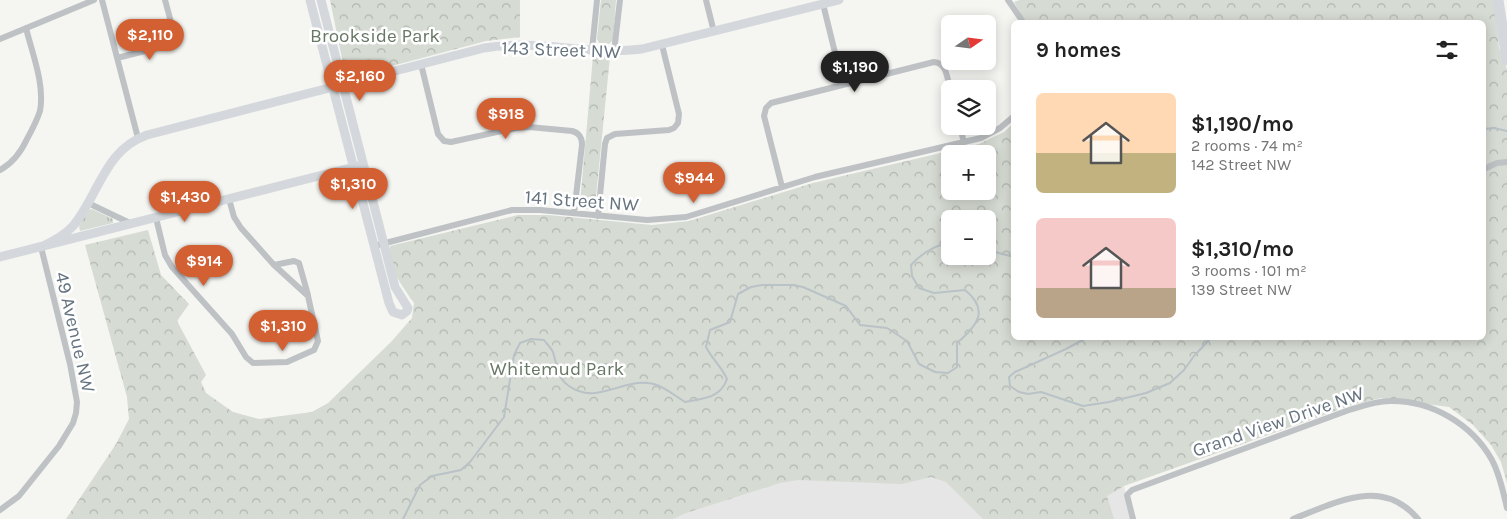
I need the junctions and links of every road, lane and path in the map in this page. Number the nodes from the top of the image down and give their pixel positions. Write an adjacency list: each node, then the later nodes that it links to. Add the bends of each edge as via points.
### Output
1 (94, 0): 14 (street)
2 (102, 0): 20 (street)
3 (166, 0): 20 (street, via 174,33 172,42)
4 (310, 0): 25 (street)
5 (321, 0): 25 (street)
6 (597, 0): 18 (street)
7 (620, 0): 19 (street)
8 (706, 0): 15 (street)
9 (839, 0): 12 (street, 143 Street NW)
10 (1008, 0): 13 (street)
11 (1498, 0): 21 (highway)
12 (823, 4): 15 (street, 143 Street NW); 24 (street)
13 (1023, 20)
14 (26, 28): 16 (street); 33 (street, via 40,86 40,109 20,152)
15 (714, 32): 17 (street, 143 Street NW)
16 (0, 39)
17 (662, 46): 19 (street, 143 Street NW); 38 (street, via 679,114 678,123 668,130 615,134 607,138)
18 (592, 50): 19 (street, 143 Street NW); 22 (street, 143 Street NW, via 505,45)
19 (614, 52)
20 (117, 58): 28 (street)
21 (1507, 60)
22 (421, 64): 25 (street, 143 Street NW); 37 (street, via 438,134 444,141 522,127 572,132 580,136 582,145)
23 (948, 80): 24 (street, via 945,68 931,62)
24 (843, 85): 34 (street, via 774,102 766,108 765,119)
25 (338, 86): 28 (street, 143 Street NW); 31 (street)
26 (1011, 119): 29 (street, 141 Street NW, via 988,135)
27 (962, 135): 29 (street)
28 (138, 138): 36 (street, via 111,162)
29 (964, 142): 34 (street, 141 Street NW)
30 (1507, 162): 32 (street)
31 (359, 166): 35 (street); 41 (street)
32 (1486, 168)
33 (0, 170)
34 (782, 187): 38 (street, 141 Street NW, via 686,217 647,220)
35 (229, 199): 39 (street); 44 (street, via 239,225)
36 (88, 203): 40 (street); 42 (street, via 67,232)
37 (574, 213): 38 (street, 141 Street NW); 41 (street, 141 Street NW, via 512,210)
38 (598, 216)
39 (156, 218): 40 (street); 45 (street, via 165,255 172,267 232,334 253,363 287,362 314,350 318,341)
40 (132, 224): 42 (street)
41 (379, 245): 41 (street, via 391,310 402,315 408,308 395,287)
42 (41, 247): 43 (street); 47 (street, 49 Avenue NW, via 78,402 73,424 59,446 19,496)
43 (0, 257)
44 (274, 265): 45 (street); 45 (street, via 299,263)
45 (308, 296)
46 (1507, 508): 48 (street, Grand View Drive NW, via 1498,473 1468,430 1432,408 1391,401 1349,410 1128,492)
47 (0, 510)
48 (1133, 519)
49 (1293, 519): 50 (street, via 1357,496 1379,496 1398,502)
50 (1418, 519)

